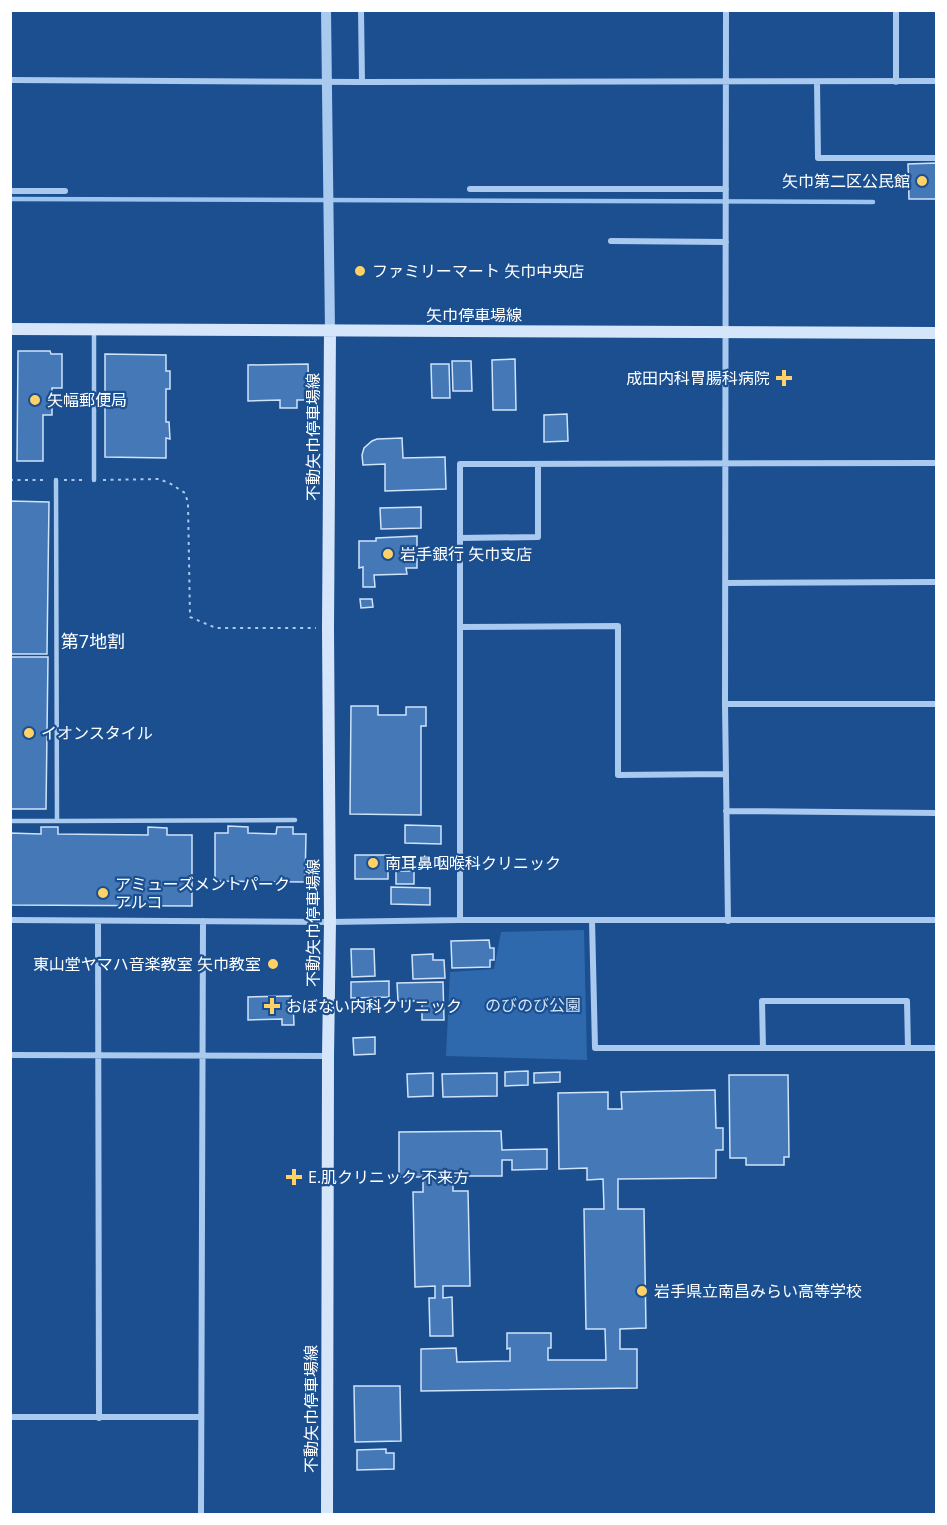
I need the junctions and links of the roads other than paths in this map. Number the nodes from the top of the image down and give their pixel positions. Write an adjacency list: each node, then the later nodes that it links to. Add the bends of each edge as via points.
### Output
1 (326, 10): 7 (street)
2 (361, 10): 8 (street)
3 (726, 10): 9 (street)
4 (896, 10): 11 (street)
5 (10, 80): 7 (street)
6 (936, 81): 11 (street)
7 (327, 82): 8 (street); 21 (street)
8 (362, 82): 9 (street)
9 (727, 82): 10 (street); 16 (street)
10 (817, 82): 11 (street); 12 (street, via 818,158)
11 (896, 82)
12 (936, 158)
13 (470, 189): 16 (street)
14 (10, 191): 15 (street)
15 (65, 191)
16 (726, 193): 18 (street)
17 (611, 242): 18 (street)
18 (726, 242): 22 (street)
19 (10, 329): 20 (main road, 矢巾停車場線)
20 (94, 330): 21 (main road, 矢巾停車場線); 28 (lane)
21 (330, 332): 22 (main road, 矢巾停車場線); 48 (main road, 不動矢巾停車場線)
22 (726, 332): 23 (main road, 矢巾停車場線); 25 (street)
23 (936, 333)
24 (538, 464): 25 (street); 29 (street, via 538,537); 29 (street, via 460,464)
25 (727, 464): 26 (street); 31 (street)
26 (936, 464)
27 (56, 480): 40 (lane)
28 (94, 480)
29 (460, 538): 32 (street)
30 (936, 582): 31 (street)
31 (726, 583): 33 (street)
32 (460, 627): 35 (street, via 618,626 618,775); 42 (street)
33 (725, 704): 34 (street); 35 (street)
34 (936, 704)
35 (726, 774): 36 (street)
36 (726, 812): 37 (street); 47 (street)
37 (936, 813)
38 (295, 820): 40 (lane)
39 (10, 821): 40 (lane)
40 (57, 821)
41 (10, 920): 45 (street)
42 (460, 920): 43 (street); 48 (street)
43 (592, 920): 47 (street); 49 (street, via 595,1048)
44 (936, 920): 47 (street)
45 (98, 921): 46 (street); 53 (street)
46 (203, 921): 48 (street); 54 (street)
47 (728, 921)
48 (330, 922): 55 (main road, 不動矢巾停車場線)
49 (763, 1048): 50 (street); 50 (street, via 762,1001 907,1001)
50 (908, 1048): 51 (street)
51 (936, 1048)
52 (10, 1055): 53 (street)
53 (99, 1056): 54 (street); 58 (street)
54 (203, 1056): 55 (street); 57 (street)
55 (328, 1056): 60 (main road, 不動矢巾停車場線)
56 (10, 1417): 58 (street)
57 (201, 1417): 58 (street); 59 (street)
58 (99, 1418)
59 (201, 1515)
60 (327, 1515)

